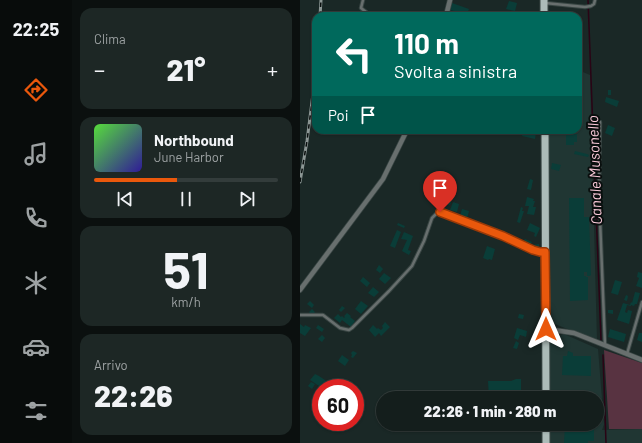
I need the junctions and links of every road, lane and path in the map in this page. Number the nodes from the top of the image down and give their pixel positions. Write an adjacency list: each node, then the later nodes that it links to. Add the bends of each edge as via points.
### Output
1 (363, 0): 5 (lane, via 361,8)
2 (450, 0): 6 (street)
3 (594, 0): 4 (lane, via 594,4 585,7)
4 (544, 2)
5 (366, 12)
6 (447, 12)
7 (600, 122): 15 (lane, via 599,194)
8 (405, 134): 11 (street, via 384,179)
9 (544, 134): 10 (main road)
10 (545, 252): 13 (lane, via 533,250 448,214 437,212 432,218 412,266 352,328 340,328 323,315); 14 (main road)
11 (300, 290)
12 (642, 302): 16 (lane)
13 (300, 315)
14 (546, 329): 15 (street, via 574,333); 18 (main road)
15 (605, 346): 16 (street)
16 (627, 354): 17 (street)
17 (642, 360)
18 (546, 391)
19 (546, 431): 20 (main road)
20 (546, 443)

